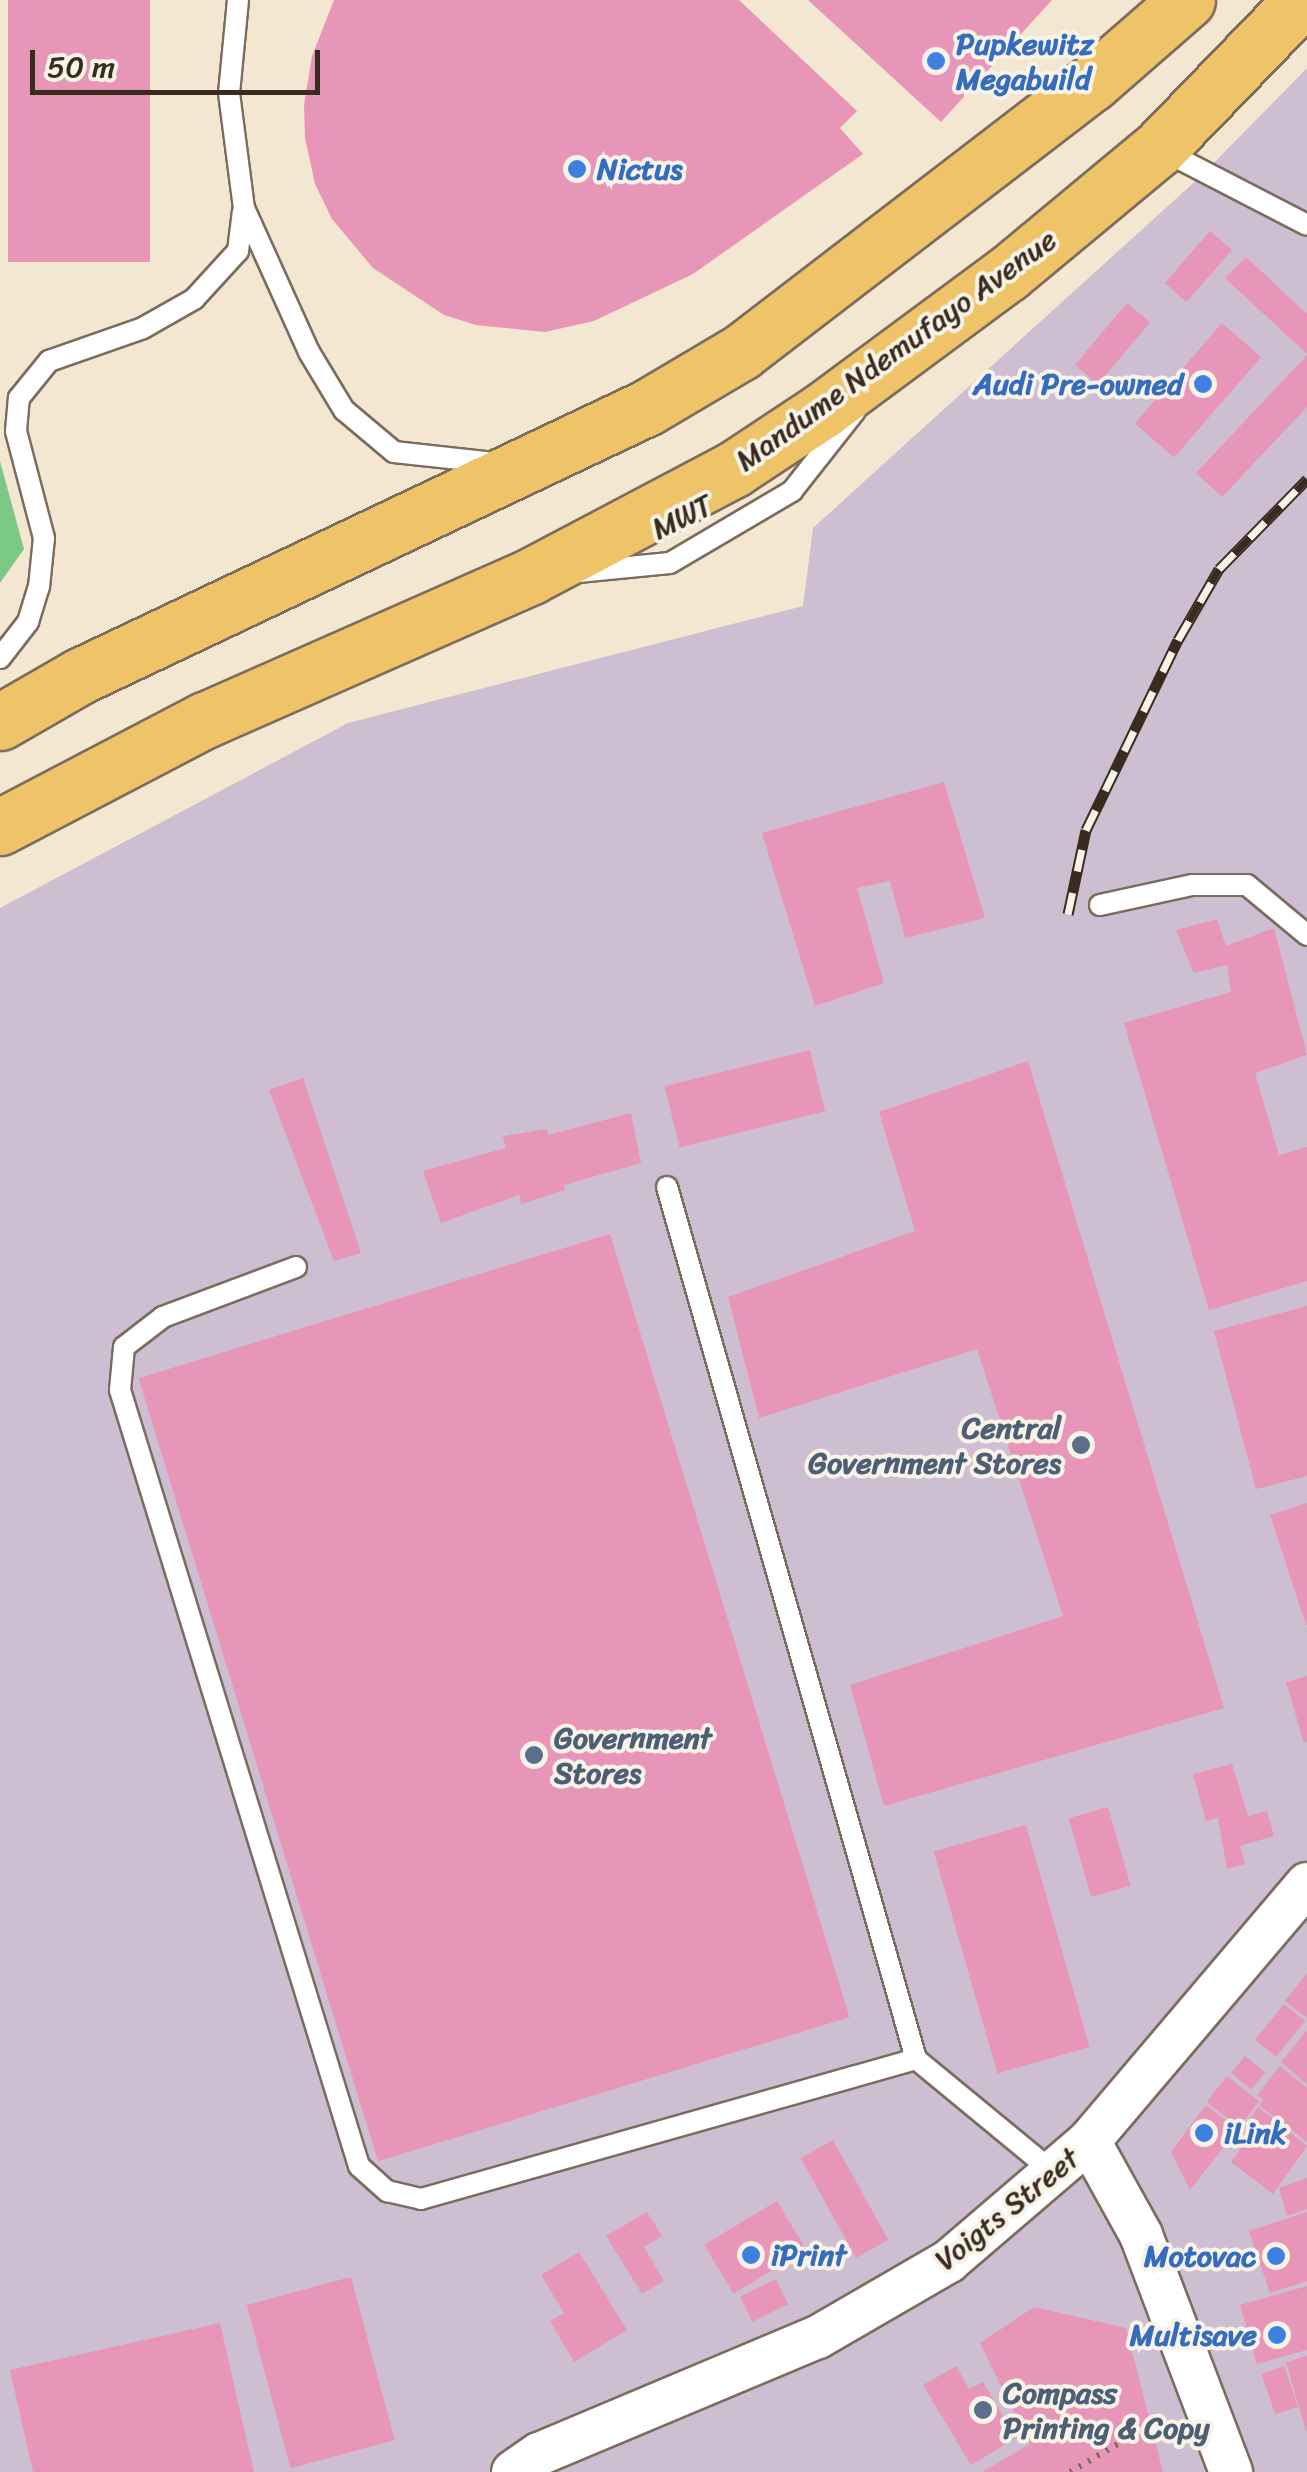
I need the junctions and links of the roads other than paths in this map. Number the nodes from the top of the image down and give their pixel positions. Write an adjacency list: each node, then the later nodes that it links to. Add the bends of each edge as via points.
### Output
1 (238, 0): 5 (lane, via 228,93)
2 (1186, 0): 7 (main road, via 1092,83 740,352)
3 (1302, 0): 4 (main road, Mandume Ndemufayo Avenue)
4 (1160, 148): 6 (lane); 10 (main road, Mandume Ndemufayo Avenue, via 1006,274 734,469 530,576 205,720)
5 (244, 208): 7 (lane, via 309,352 344,410 394,452); 8 (lane, via 238,252 194,298 142,328 49,361 19,398 16,432 44,538 28,622)
6 (1307, 224)
7 (528, 466): 9 (main road, via 80,676)
8 (0, 658)
9 (0, 722)
10 (0, 827)
11 (1100, 905): 12 (lane, via 1192,885 1247,885)
12 (1307, 934)
13 (667, 1187): 16 (lane)
14 (296, 1268): 16 (lane, via 163,1318 124,1347 120,1390 360,2166 386,2190 421,2199)
15 (1307, 1884): 17 (street, Voigts Street)
16 (916, 2058): 18 (lane)
17 (1090, 2141): 18 (street, Voigts Street); 20 (street, via 1141,2235)
18 (1052, 2172): 19 (street, Voigts Street, via 949,2262 818,2338 539,2454)
19 (513, 2472)
20 (1231, 2472)

